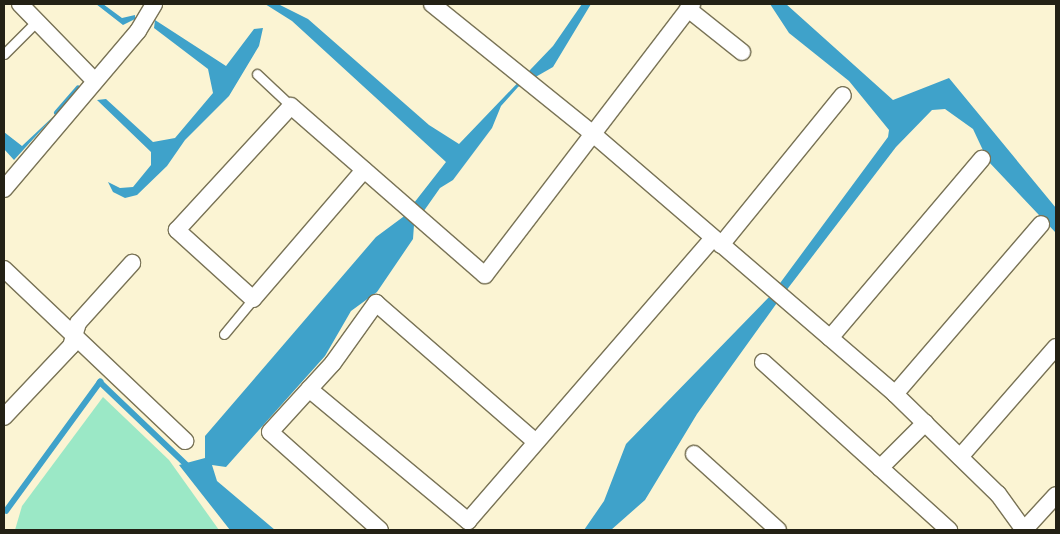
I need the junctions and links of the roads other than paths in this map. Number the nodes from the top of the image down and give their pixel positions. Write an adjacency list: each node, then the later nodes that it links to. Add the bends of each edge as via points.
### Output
1 (20, 4): 5 (street)
2 (154, 4): 9 (street, via 138,31)
3 (432, 4): 12 (street)
4 (690, 6): 6 (street); 12 (street)
5 (37, 21): 7 (lane); 9 (street)
6 (742, 52)
7 (4, 54)
8 (257, 74): 11 (lane)
9 (94, 80): 15 (street)
10 (843, 95): 17 (street)
11 (291, 106): 14 (street); 20 (street, via 177,230)
12 (593, 134): 14 (street, via 485,275); 17 (street)
13 (982, 159): 23 (street)
14 (364, 170): 20 (street)
15 (4, 189)
16 (1041, 224): 27 (street)
17 (717, 242): 23 (street); 31 (street)
18 (132, 263): 22 (street, via 78,323)
19 (4, 269): 22 (street)
20 (253, 299): 21 (lane)
21 (224, 334)
22 (74, 336): 28 (street, via 71,346); 30 (street)
23 (830, 338): 27 (street)
24 (1056, 347): 33 (street)
25 (763, 362): 34 (street)
26 (309, 389): 31 (street, via 376,303); 36 (street); 37 (street, via 270,432)
27 (894, 394): 29 (street)
28 (4, 416)
29 (925, 423): 33 (street); 34 (street)
30 (185, 440)
31 (535, 441): 36 (street)
32 (694, 454): 38 (street)
33 (960, 457): 40 (street, via 998,494)
34 (880, 468): 39 (street)
35 (1056, 495): 40 (street)
36 (464, 526)
37 (380, 530)
38 (778, 530)
39 (949, 530)
40 (1024, 530)

